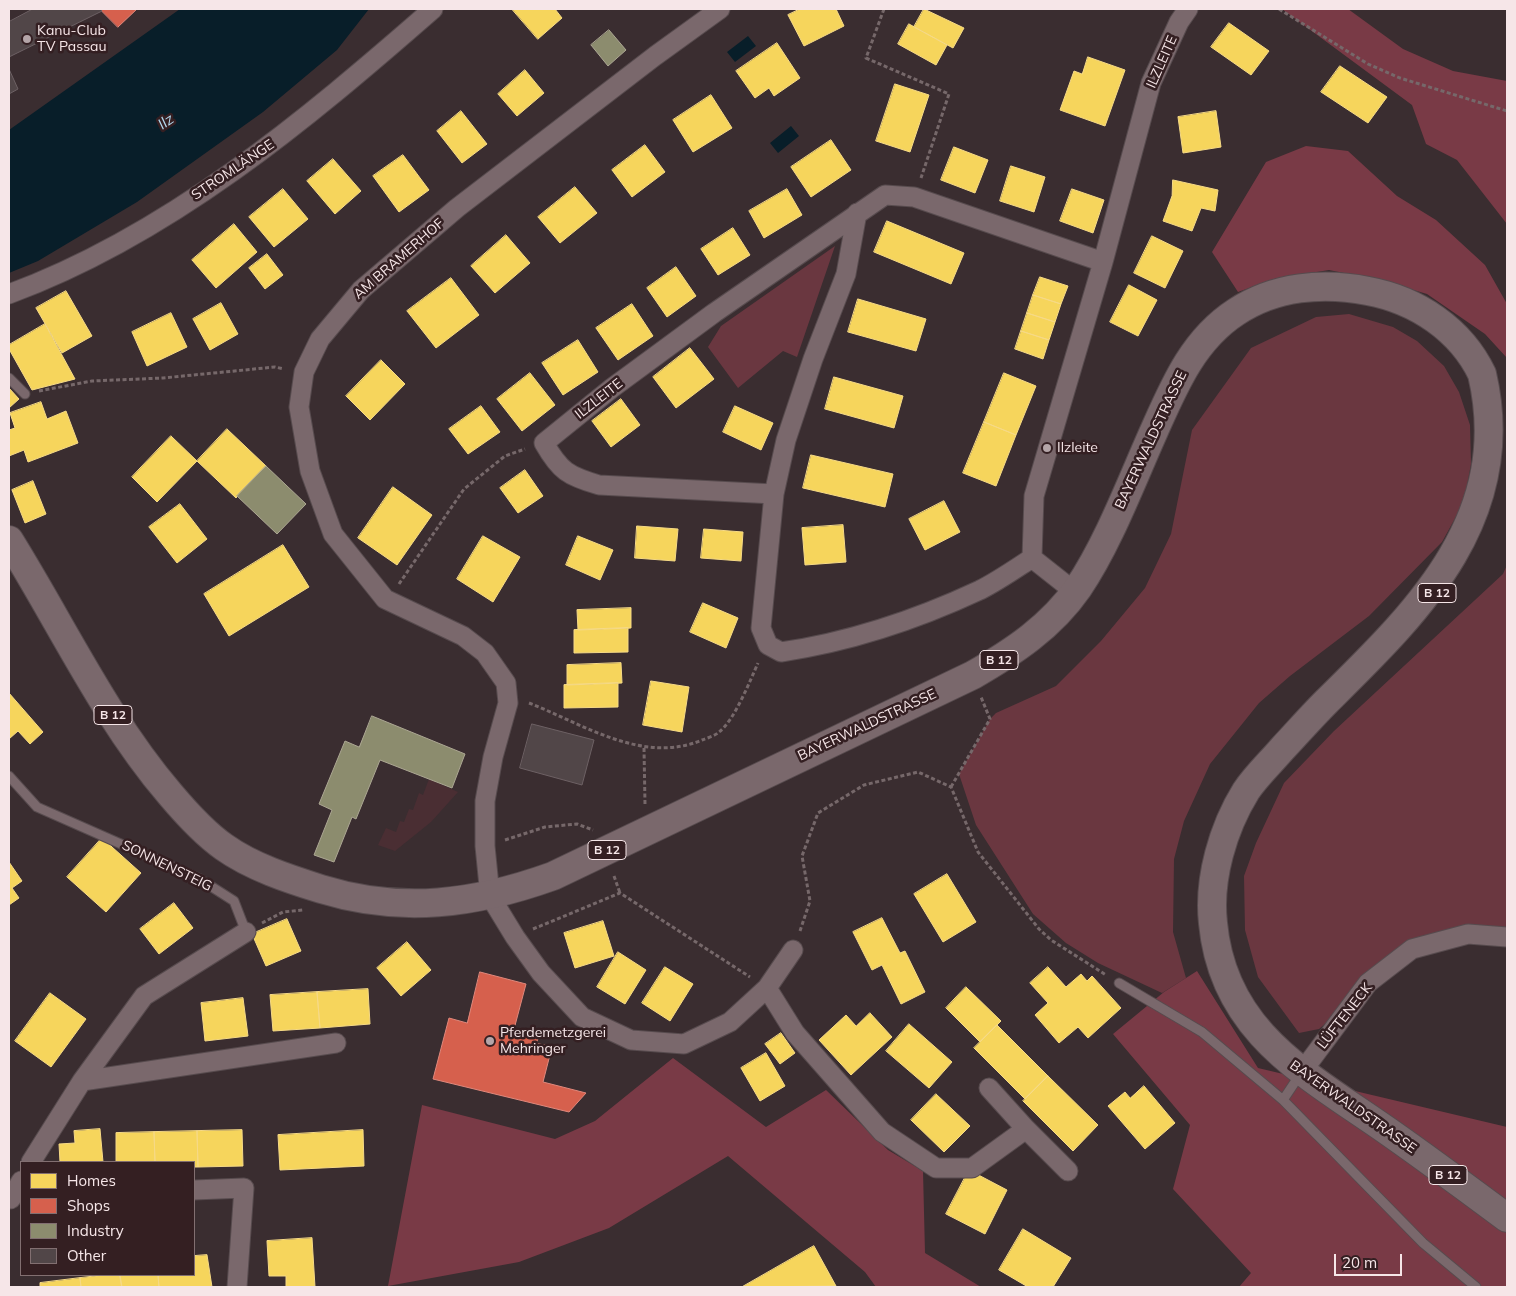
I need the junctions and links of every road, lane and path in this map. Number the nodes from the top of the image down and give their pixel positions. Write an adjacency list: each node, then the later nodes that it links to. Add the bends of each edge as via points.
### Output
1 (433, 9): 10 (street, STROMLÄNGE, via 335,94 240,168 119,243)
2 (720, 9): 11 (street, AM BRAMERHOF, via 458,208 361,290 320,339)
3 (884, 9): 7 (path, via 866,58 949,94)
4 (1188, 9): 9 (street, ILZLEITE, via 1151,83)
5 (1279, 9): 6 (path, via 1368,64 1400,78)
6 (1507, 111)
7 (914, 197): 8 (street, ILZLEITE, via 885,195); 9 (street, ILZLEITE)
8 (857, 214): 14 (street, ILZLEITE, via 714,313); 15 (street, via 846,274 786,440)
9 (1103, 262): 17 (street, ILZLEITE, via 1034,496)
10 (9, 294)
11 (304, 372): 13 (path, via 275,367 92,381); 19 (street, AM BRAMERHOF, via 299,407 310,471 333,534)
12 (9, 378): 13 (lane)
13 (25, 394)
14 (544, 443): 15 (street, via 556,464 576,478 599,485); 19 (path, via 506,456 464,489 403,579)
15 (774, 494): 20 (street, via 761,628)
16 (9, 540): 31 (main road, BAYERWALDSTRASSE / B 12, via 142,761 188,815 224,847 250,862 343,896 404,903 441,903)
17 (1032, 558): 18 (street); 20 (street, via 982,589 924,614 814,647 781,652)
18 (1075, 592): 21 (main road, BAYERWALDSTRASSE / B 12, via 1044,627 1017,649); 40 (main road, BAYERWALDSTRASSE / B 12, via 1104,540 1175,383 1195,350 1236,312 1287,289 1340,286 1370,291 1416,307 1435,319 1456,336 1486,380 1497,415 1501,446 1499,478 1485,526 1455,572 1427,605 1324,703 1259,775 1232,819 1216,868 1212,920 1225,974 1253,1026)
19 (385, 599): 22 (street, AM BRAMERHOF, via 463,636 485,653 506,683)
20 (768, 644): 23 (path, via 733,713 719,732 690,745)
21 (973, 675): 25 (path, via 990,719); 31 (main road, BAYERWALDSTRASSE / B 12, via 553,876)
22 (507, 695): 23 (path); 28 (street, AM BRAMERHOF, via 508,703 485,801)
23 (644, 748): 26 (path)
24 (9, 776): 33 (lane, SONNENSTEIG, via 38,807 198,878 234,901)
25 (952, 787): 36 (path, via 918,772 864,785 818,813 802,856 810,901); 37 (path, via 978,852 1039,929)
26 (646, 803)
27 (594, 831): 28 (path, via 577,824 545,827)
28 (485, 846): 31 (street, AM BRAMERHOF)
29 (614, 876): 30 (path)
30 (620, 893): 34 (path); 38 (path)
31 (490, 896): 34 (street)
32 (309, 910): 33 (path, via 283,912)
33 (246, 932): 41 (street, via 144,996)
34 (514, 937): 38 (street, via 541,973 582,1017 632,1040 684,1044 730,1022)
35 (1507, 937): 40 (street, LÜFTENECK, via 1468,934 1412,949 1368,983)
36 (793, 950): 38 (street)
37 (1119, 983): 43 (lane, via 1202,1032)
38 (768, 988): 44 (street, via 794,1033 882,1132 936,1168 972,1168)
39 (336, 1043): 41 (street)
40 (1301, 1073): 43 (lane); 50 (main road, BAYERWALDSTRASSE / B 12, via 1388,1131)
41 (82, 1081): 45 (street)
42 (989, 1088): 44 (street)
43 (1283, 1100): 52 (lane, via 1424,1243)
44 (1026, 1130): 46 (street)
45 (32, 1161)
46 (1068, 1171)
47 (20, 1183): 49 (street)
48 (195, 1190): 51 (street, via 244,1188)
49 (14, 1201)
50 (1507, 1218)
51 (237, 1287)
52 (1476, 1287)

